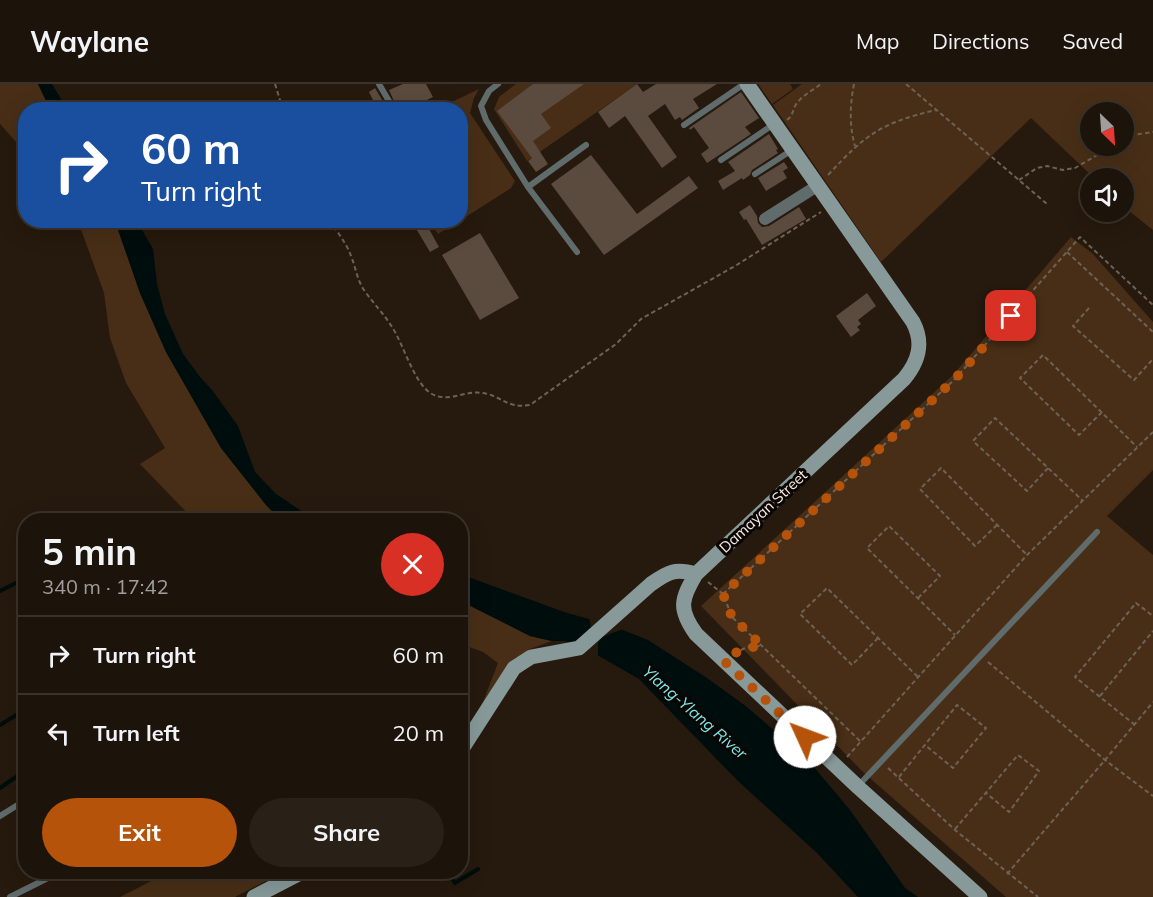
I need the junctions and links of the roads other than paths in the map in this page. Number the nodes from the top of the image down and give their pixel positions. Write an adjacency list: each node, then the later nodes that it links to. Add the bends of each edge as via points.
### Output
1 (379, 84): 4 (lane)
2 (498, 84): 12 (lane, via 481,106)
3 (746, 84): 5 (street, Damayan Street); 6 (lane)
4 (390, 102)
5 (775, 124): 8 (street, Damayan Street); 9 (lane)
6 (684, 125)
7 (586, 145): 12 (lane)
8 (792, 150): 10 (lane); 11 (street, Damayan Street)
9 (721, 160)
10 (755, 174)
11 (817, 186): 13 (street); 16 (street, Damayan Street, via 913,322 920,339 917,362 904,379)
12 (528, 187): 14 (lane)
13 (765, 219)
14 (577, 252)
15 (1097, 532): 18 (lane)
16 (696, 574): 17 (street, via 682,570 663,576 579,648 531,657 514,668); 18 (street, Damayan Street, via 685,591 682,607 696,634)
17 (468, 740)
18 (858, 787): 25 (street, Damayan Street)
19 (18, 805): 20 (lane)
20 (0, 816)
21 (46, 879): 23 (lane)
22 (289, 879): 24 (street)
23 (10, 897)
24 (254, 897)
25 (980, 897)

